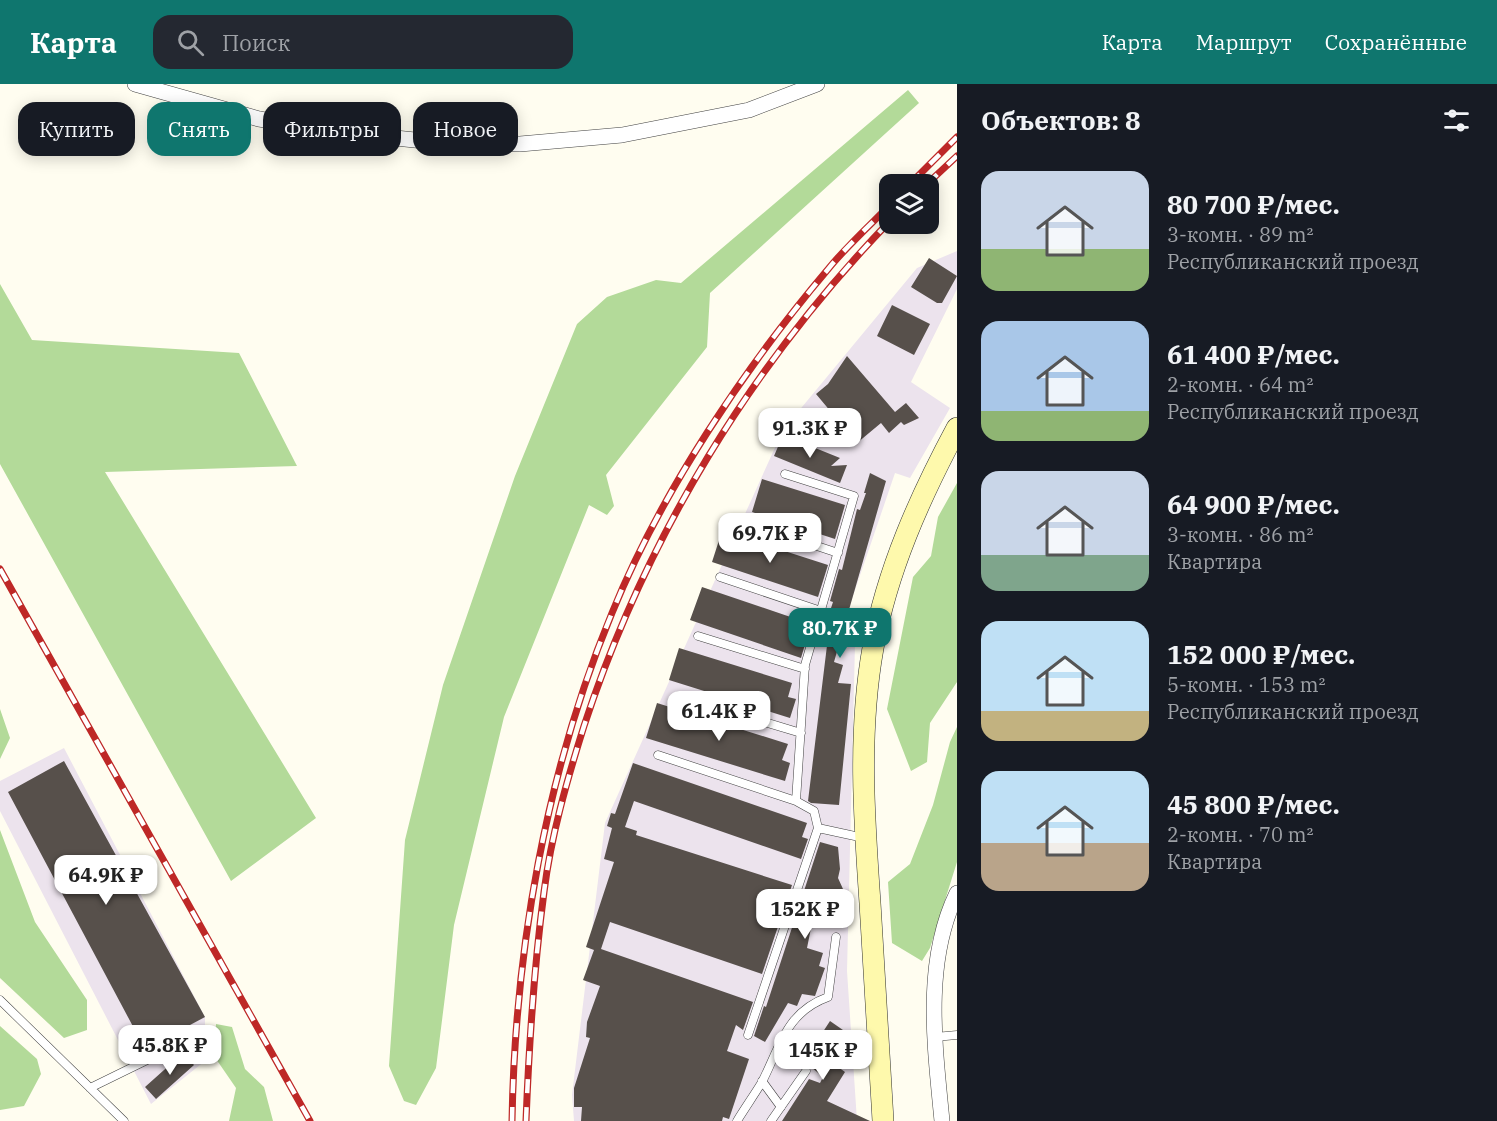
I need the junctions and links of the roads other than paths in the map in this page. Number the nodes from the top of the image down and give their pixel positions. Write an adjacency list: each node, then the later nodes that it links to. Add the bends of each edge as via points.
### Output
1 (135, 84): 2 (street, via 259,119 347,133 434,142 520,144 604,139 749,110)
2 (817, 84)
3 (957, 428): 16 (street, via 928,482 905,539 886,592 873,647 866,702)
4 (786, 474): 6 (lane, via 854,496)
5 (748, 523): 6 (lane)
6 (838, 553): 8 (lane)
7 (720, 577): 8 (lane)
8 (821, 611): 10 (lane)
9 (698, 636): 10 (lane)
10 (805, 669): 12 (lane)
11 (678, 696): 12 (lane)
12 (801, 733): 14 (lane)
13 (658, 755): 14 (lane)
14 (796, 801): 15 (lane, via 814,811)
15 (818, 828): 16 (lane); 20 (lane)
16 (866, 838): 31 (street)
17 (957, 893): 22 (street, via 936,968)
18 (836, 937): 25 (lane, via 828,997 810,1004 780,1038)
19 (0, 1000): 26 (lane)
20 (748, 1035)
21 (957, 1035): 22 (lane)
22 (934, 1037): 32 (street)
23 (184, 1042): 26 (lane)
24 (806, 1071): 27 (lane)
25 (762, 1081): 27 (lane); 29 (lane)
26 (90, 1088): 28 (lane)
27 (781, 1107): 30 (lane)
28 (124, 1121)
29 (737, 1121)
30 (771, 1121)
31 (883, 1121)
32 (942, 1121)

